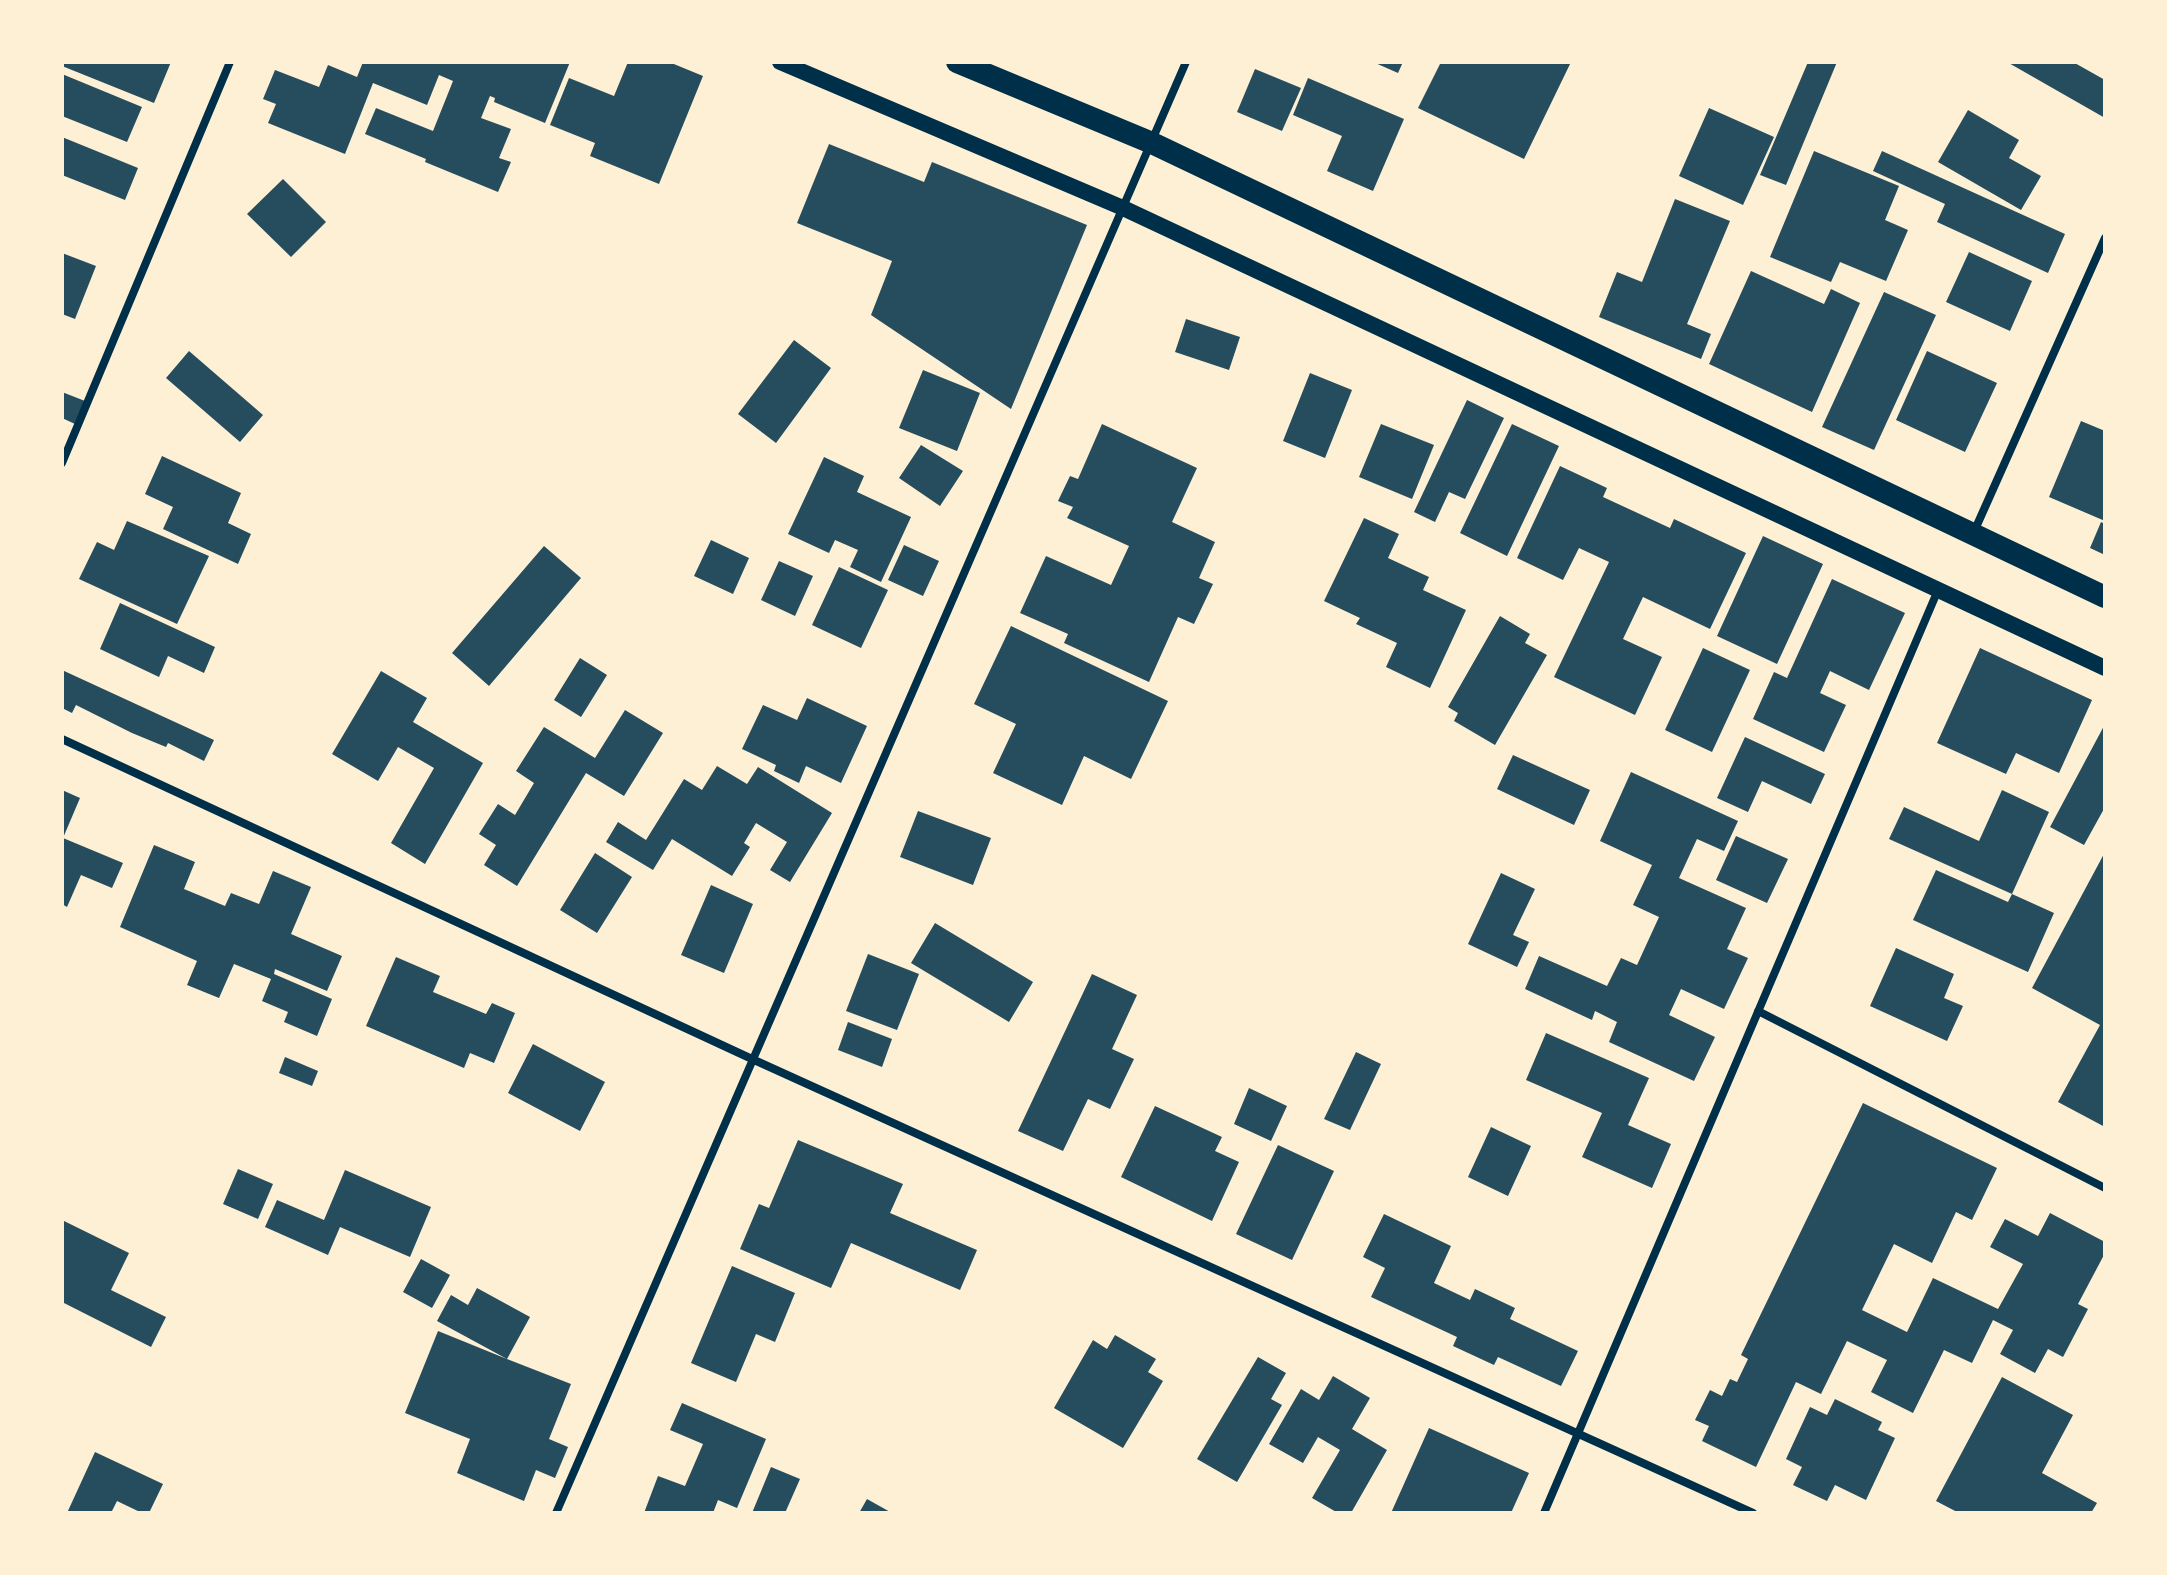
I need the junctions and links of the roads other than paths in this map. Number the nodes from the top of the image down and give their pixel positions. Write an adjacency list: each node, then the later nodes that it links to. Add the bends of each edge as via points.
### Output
1 (230, 62): 8 (street)
2 (780, 62): 6 (main road)
3 (957, 62): 5 (highway)
4 (1186, 62): 5 (street)
5 (1152, 143): 6 (street); 9 (highway)
6 (1123, 208): 10 (main road); 15 (street)
7 (2105, 238): 9 (street)
8 (62, 463)
9 (1973, 535): 11 (highway)
10 (1938, 590): 12 (main road); 14 (street)
11 (2105, 597)
12 (2105, 668)
13 (62, 739): 15 (street)
14 (1758, 1011): 16 (street); 17 (street)
15 (752, 1059): 17 (street); 18 (street)
16 (2105, 1188)
17 (1578, 1434): 19 (street); 20 (street)
18 (556, 1513)
19 (1544, 1513)
20 (1753, 1513)

